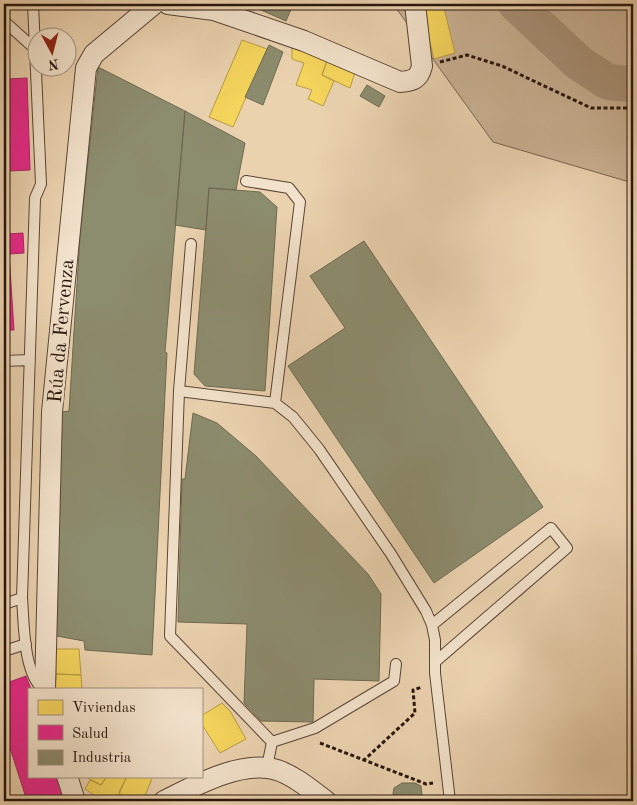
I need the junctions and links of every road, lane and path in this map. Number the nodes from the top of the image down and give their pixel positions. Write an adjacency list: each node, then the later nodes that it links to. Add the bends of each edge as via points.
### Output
1 (33, 4): 8 (lane)
2 (154, 4): 28 (street, Rúa da Fervenza, via 94,54 86,68 52,412)
3 (168, 4): 10 (street, via 214,10 304,41 400,82 412,81 420,75)
4 (415, 4): 10 (street)
5 (624, 4): 6 (path)
6 (633, 9)
7 (4, 21): 9 (lane)
8 (34, 28)
9 (28, 43)
10 (422, 66): 12 (path, via 467,55 502,66 591,108)
11 (36, 78): 15 (lane, via 41,184 35,198)
12 (633, 108)
13 (246, 181): 18 (lane, via 289,188 300,202)
14 (191, 244): 17 (lane)
15 (30, 360): 16 (lane); 19 (lane)
16 (4, 361)
17 (179, 391): 18 (lane); 30 (lane, via 170,636)
18 (275, 403): 21 (lane, via 293,418 319,449 391,554)
19 (22, 598): 20 (lane); 22 (lane)
20 (4, 604)
21 (432, 625): 24 (lane); 24 (lane, via 552,528 567,548)
22 (26, 644): 23 (lane); 27 (lane, via 35,683)
23 (4, 651)
24 (435, 662): 26 (lane)
25 (396, 664): 29 (lane, via 394,681)
26 (436, 684): 31 (path, via 412,690 416,713); 34 (lane)
27 (42, 688)
28 (44, 688)
29 (315, 728): 30 (lane); 31 (path, via 319,743)
30 (272, 742): 32 (lane)
31 (363, 761): 34 (path, via 426,784)
32 (267, 768): 35 (street, via 239,769); 37 (street, via 296,779)
33 (68, 778): 36 (street)
34 (447, 781): 38 (lane)
35 (174, 799)
36 (75, 801)
37 (326, 801)
38 (450, 801)

